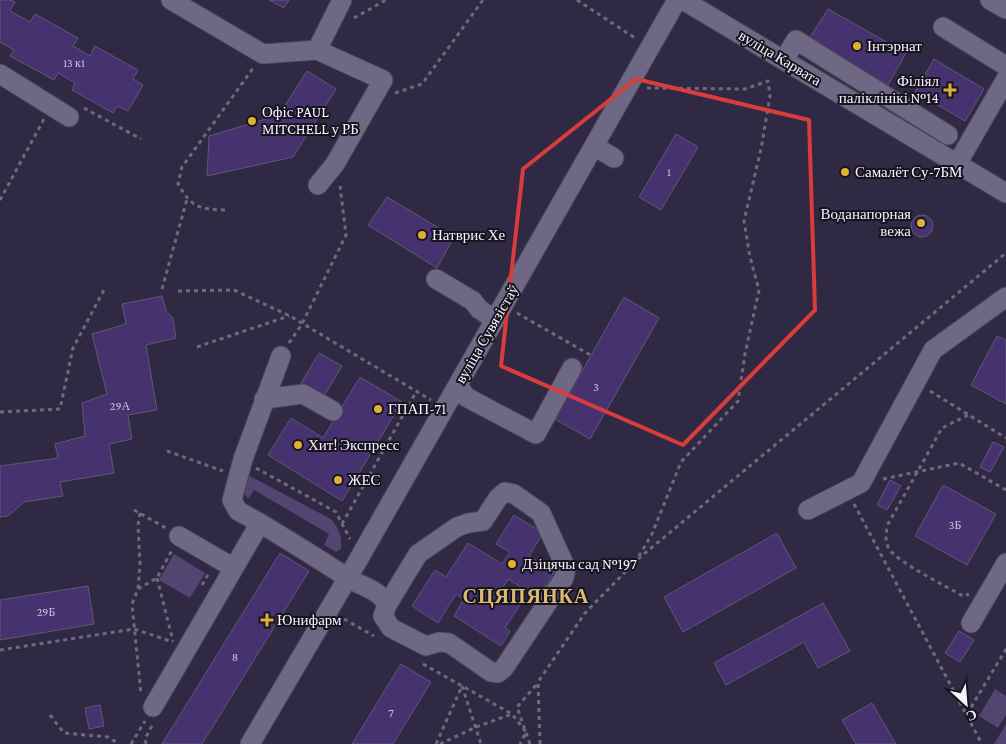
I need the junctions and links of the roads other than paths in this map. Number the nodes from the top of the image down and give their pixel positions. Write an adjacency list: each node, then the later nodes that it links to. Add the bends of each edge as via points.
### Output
1 (171, 0): 8 (street, via 263,54)
2 (342, 0): 8 (street)
3 (677, 0): 15 (street, вуліца Сувязістаў)
4 (683, 0): 9 (street, вуліца Карвата)
5 (990, 0): 6 (street)
6 (1006, 9)
7 (943, 27): 10 (street)
8 (317, 50): 18 (street, via 383,80 335,164)
9 (784, 60): 14 (street, via 796,40); 17 (street, вуліца Карвата)
10 (1006, 66)
11 (0, 74): 13 (street)
12 (1006, 79): 17 (street)
13 (69, 116)
14 (948, 135)
15 (594, 146): 16 (street); 22 (street, вуліца Сувязістаў)
16 (614, 158)
17 (957, 164): 19 (street, вуліца Карвата)
18 (318, 185)
19 (1006, 193)
20 (436, 278): 22 (street, via 473,301)
21 (1006, 297): 28 (street, via 933,350 854,487)
22 (495, 320): 25 (street, вуліца Сувязістаў)
23 (281, 356): 26 (street)
24 (572, 368): 25 (street, via 536,434 466,397)
25 (458, 386): 33 (street, вуліца Сувязістаў)
26 (264, 399): 27 (street, via 303,394); 29 (street, via 232,500 238,511)
27 (333, 411)
28 (808, 510)
29 (260, 523): 32 (street); 33 (street)
30 (179, 536): 32 (street)
31 (1006, 563): 35 (street)
32 (234, 568): 36 (street, via 180,645)
33 (348, 579): 34 (street, via 384,598); 37 (street, вуліца Сувязістаў)
34 (387, 604): 34 (street, via 418,554 457,527 482,521 505,492 514,494 541,513 566,568 564,578 498,673 491,672 449,643 426,646 391,628 383,616)
35 (971, 623)
36 (145, 711)
37 (250, 744)

